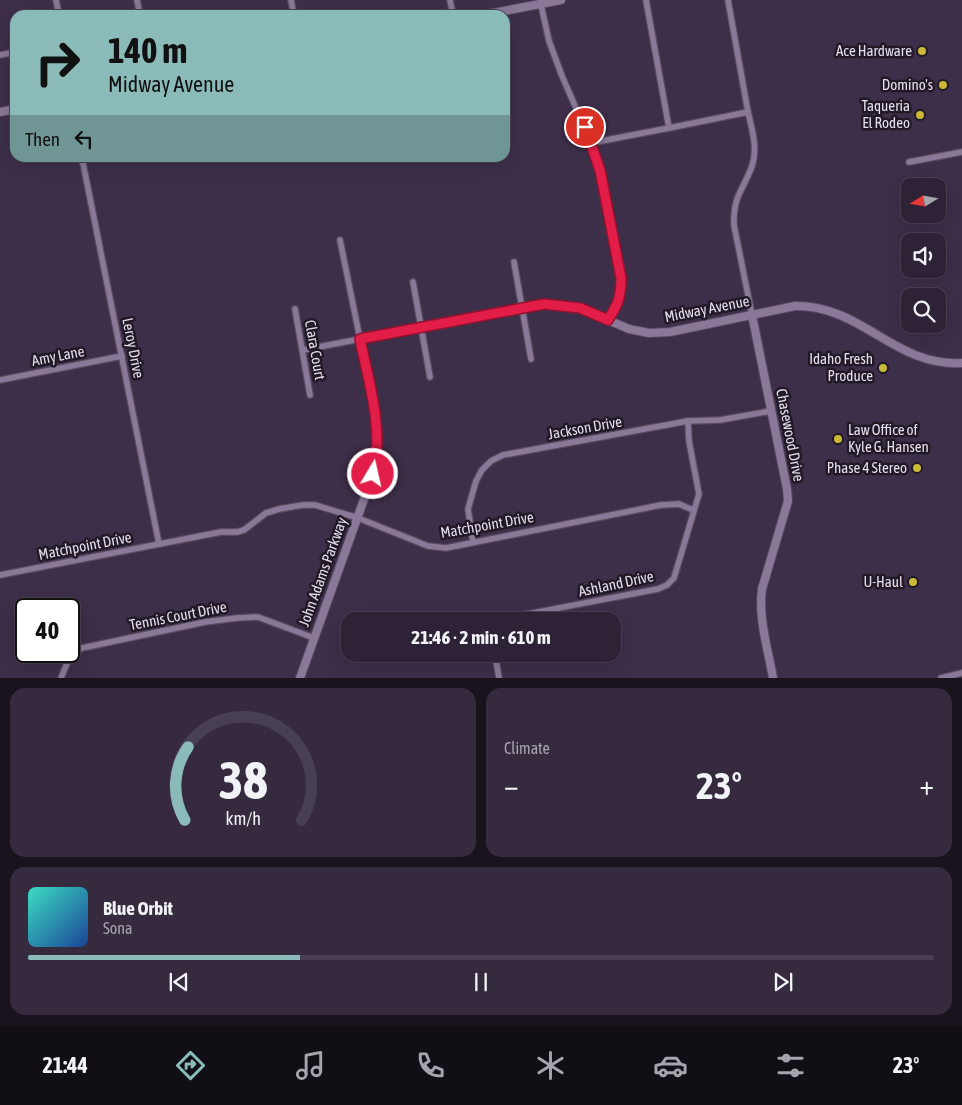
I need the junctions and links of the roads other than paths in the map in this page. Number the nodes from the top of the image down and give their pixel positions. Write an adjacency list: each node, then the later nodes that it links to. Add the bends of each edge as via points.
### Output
1 (561, 0): 4 (street)
2 (646, 0): 7 (street)
3 (728, 0): 6 (street)
4 (540, 2): 5 (street); 8 (street, via 549,41)
5 (505, 10)
6 (748, 112): 7 (street); 17 (street, via 754,155 737,196 734,225)
7 (669, 128): 8 (street)
8 (592, 143): 18 (street, via 621,278 620,299)
9 (962, 152): 11 (street)
10 (83, 162): 22 (street, Leroy Drive)
11 (909, 162)
12 (340, 240): 20 (street, John Adams Parkway)
13 (514, 262): 15 (street)
14 (413, 282): 19 (street)
15 (522, 308): 18 (street, Midway Avenue, via 563,305 580,308); 19 (street, Midway Avenue); 23 (street)
16 (295, 309): 21 (street, Clara Court)
17 (752, 315): 18 (street, Midway Avenue, via 650,333); 24 (street, Midway Avenue, via 795,306 823,309 843,315 909,354 936,363); 28 (street, Chasewood Drive)
18 (608, 320)
19 (421, 328): 20 (street, Midway Avenue); 25 (street)
20 (360, 339): 21 (street, Midway Avenue); 31 (street, John Adams Parkway, via 375,414 377,458)
21 (303, 350): 27 (street, Clara Court)
22 (122, 356): 26 (street, Amy Lane); 33 (street, Leroy Drive)
23 (531, 359)
24 (962, 364)
25 (430, 377)
26 (0, 380)
27 (310, 395)
28 (771, 411): 29 (street, Jackson Drive, via 720,420); 42 (street, Chasewood Drive, via 788,501 761,600)
29 (688, 421): 30 (street, Ashland Drive, via 699,494); 32 (street, Jackson Drive, via 503,456 491,461 476,481 468,509)
30 (693, 510): 32 (street, Matchpoint Drive, via 679,504 661,505); 35 (street, Ashland Drive, via 674,578 667,585)
31 (358, 518): 32 (street, Matchpoint Drive, via 428,546 446,548); 33 (street, Matchpoint Drive, via 315,505 290,506 266,513 244,530); 36 (street, John Adams Parkway)
32 (473, 542)
33 (160, 544): 34 (street, Matchpoint Drive)
34 (0, 576)
35 (538, 612)
36 (314, 638): 39 (street, Tennis Court Drive, via 258,617 205,622 82,648 70,656); 40 (street, John Adams Parkway)
37 (496, 662): 41 (street)
38 (962, 673): 43 (street)
39 (61, 678)
40 (300, 678)
41 (499, 678)
42 (773, 678)
43 (941, 678)

